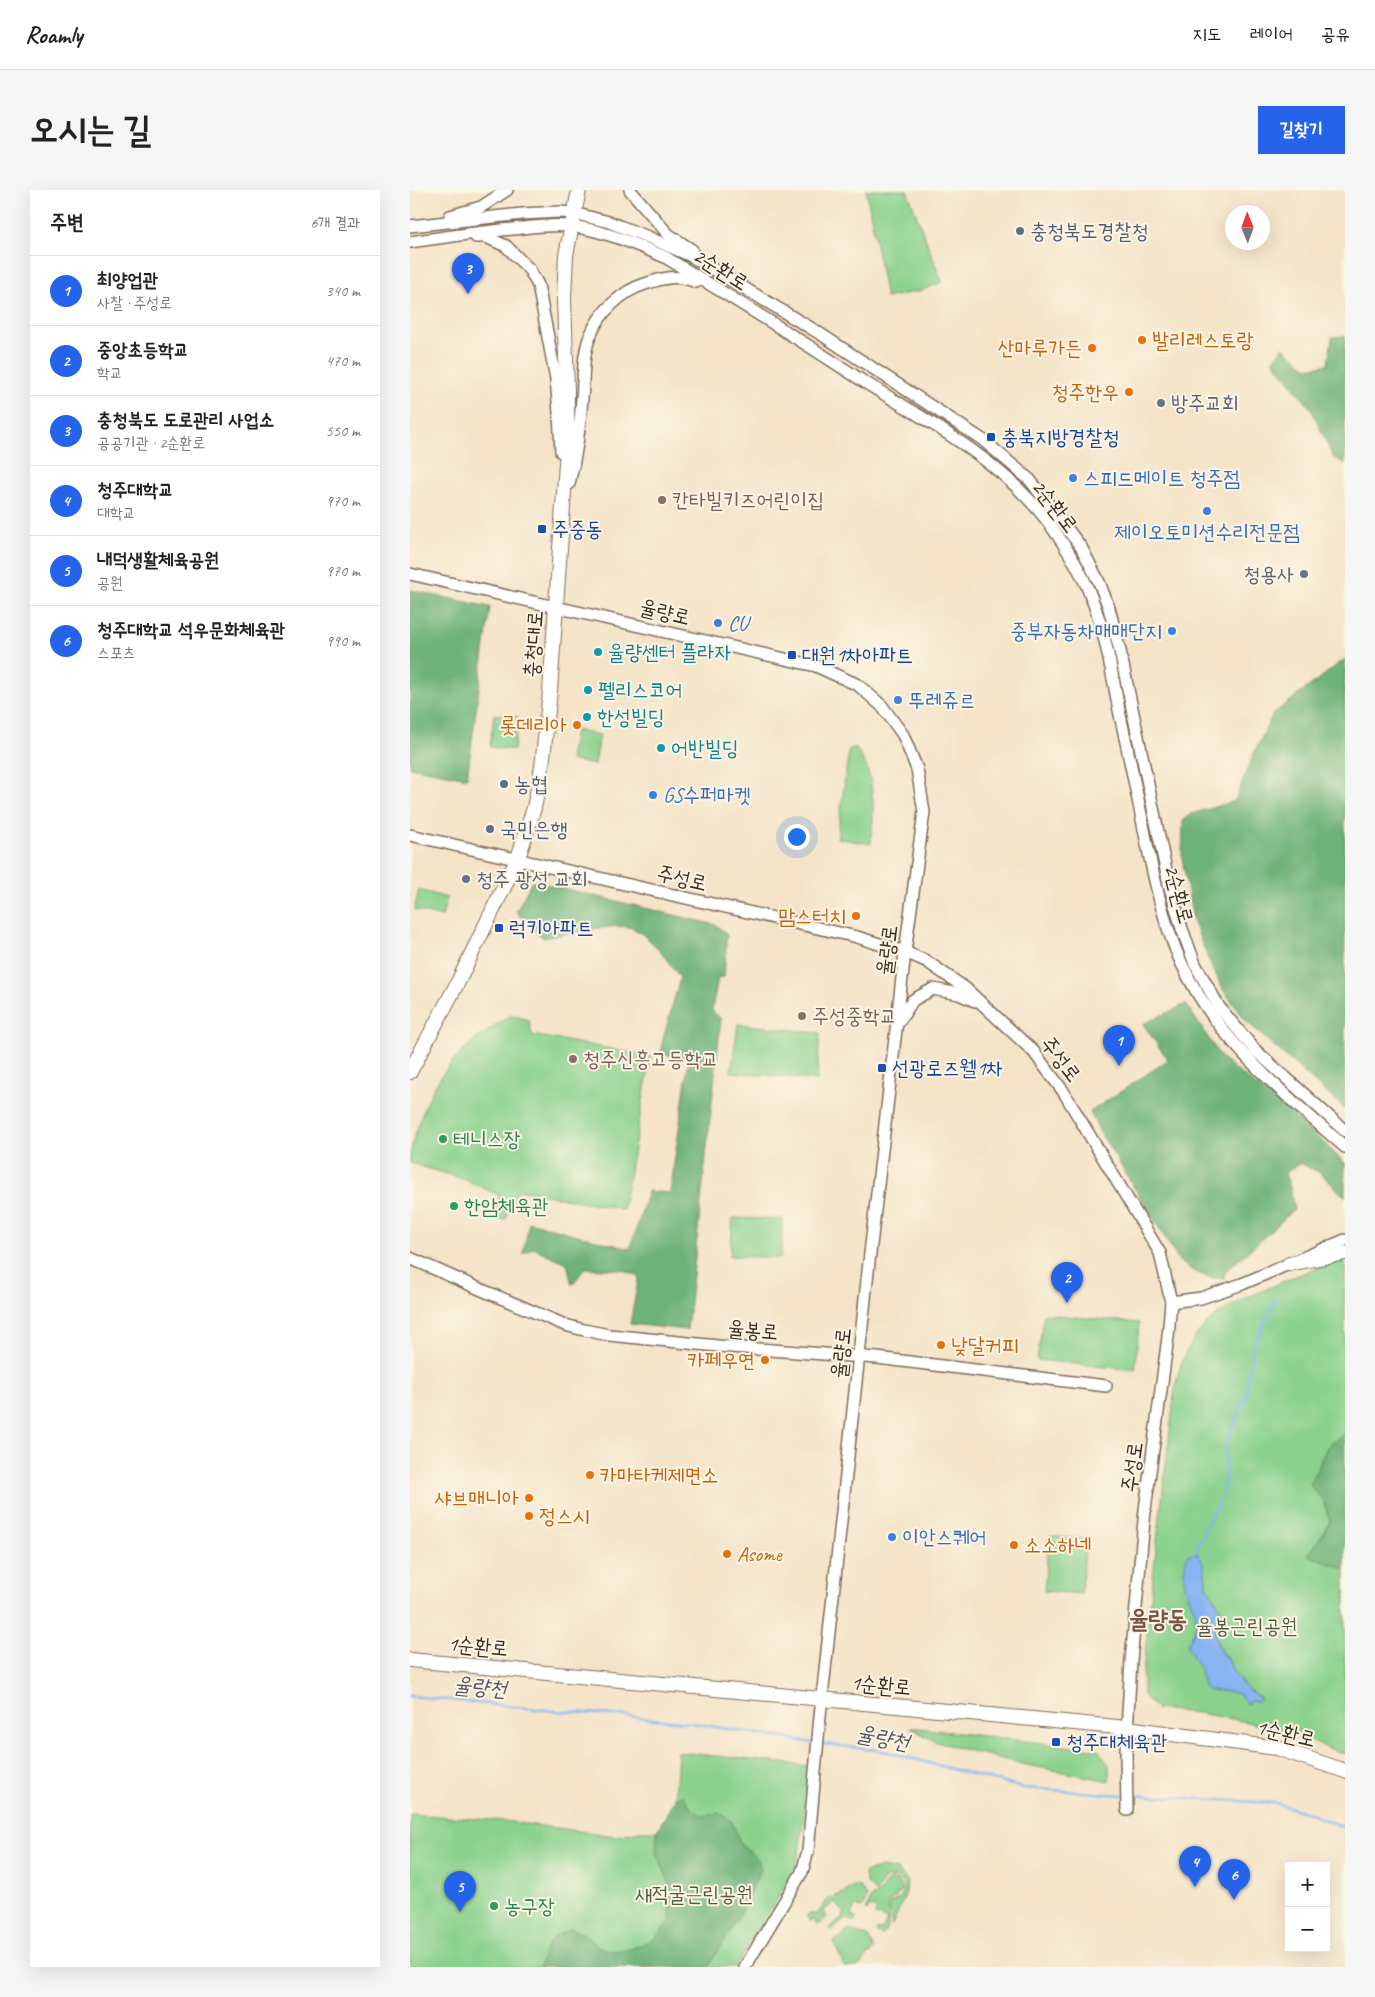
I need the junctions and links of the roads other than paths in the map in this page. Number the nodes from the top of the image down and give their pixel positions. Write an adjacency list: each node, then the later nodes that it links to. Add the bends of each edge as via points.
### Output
1 (507, 190): 5 (street, via 480,207)
2 (579, 190): 4 (main road, 충청대로)
3 (630, 190): 8 (street, via 668,234 691,250)
4 (572, 220): 5 (street, 2순환로, via 522,214); 6 (street, 2순환로); 8 (street, 2순환로, via 609,222 648,236); 9 (street, 2순환로, via 665,257); 10 (main road, 충청대로, via 564,299 567,449)
5 (413, 226)
6 (452, 235): 7 (street, 2순환로); 10 (street, via 486,237 506,246 529,269 538,285 556,379)
7 (410, 242)
8 (700, 262): 19 (street, 2순환로, via 819,333 983,440 1030,480 1070,532 1099,582 1109,608 1169,884 1195,964 1219,1007 1254,1050)
9 (724, 293): 10 (street, via 683,277 666,277 632,288 609,307 591,334 585,354 575,458); 20 (street, 2순환로, via 991,463 1048,522 1076,567 1096,608 1156,884 1182,964 1206,1007 1238,1050)
10 (562, 510): 12 (main road, 충청대로)
11 (410, 574): 12 (street, 율량로)
12 (556, 606): 14 (main road, 충청대로, via 542,767 534,808); 15 (street, 율량로, via 816,666 858,685 882,706 903,735 910,752 917,770 924,812)
13 (410, 835): 14 (street, 주성로)
14 (518, 858): 15 (street, 주성로, via 857,937); 18 (main road, 충청대로)
15 (905, 952): 16 (street, 주성로, via 926,961); 17 (street, 율량로)
16 (986, 1007): 17 (street, via 959,994 933,989 913,1000); 25 (street, 주성로, via 1034,1051 1063,1091 1160,1252)
17 (897, 1025): 26 (street, 율량로)
18 (410, 1072)
19 (1345, 1131)
20 (1345, 1147)
21 (1345, 1240): 24 (street)
22 (1345, 1253): 24 (main road)
23 (410, 1258): 26 (street, 율봉로, via 565,1325 584,1330 718,1346)
24 (1289, 1264): 25 (street, via 1209,1295)
25 (1171, 1302): 30 (street, 주성로, via 1145,1510)
26 (859, 1357): 27 (street, 율봉로); 29 (street, 율량로)
27 (1106, 1386)
28 (410, 1660): 29 (main road, 1순환로)
29 (822, 1699): 30 (main road, 1순환로); 33 (street, 율량로, via 808,1851 802,1872)
30 (1127, 1728): 31 (main road, 1순환로, via 1277,1748); 32 (street, 주성로)
31 (1345, 1771)
32 (1127, 1810)
33 (745, 1967)

